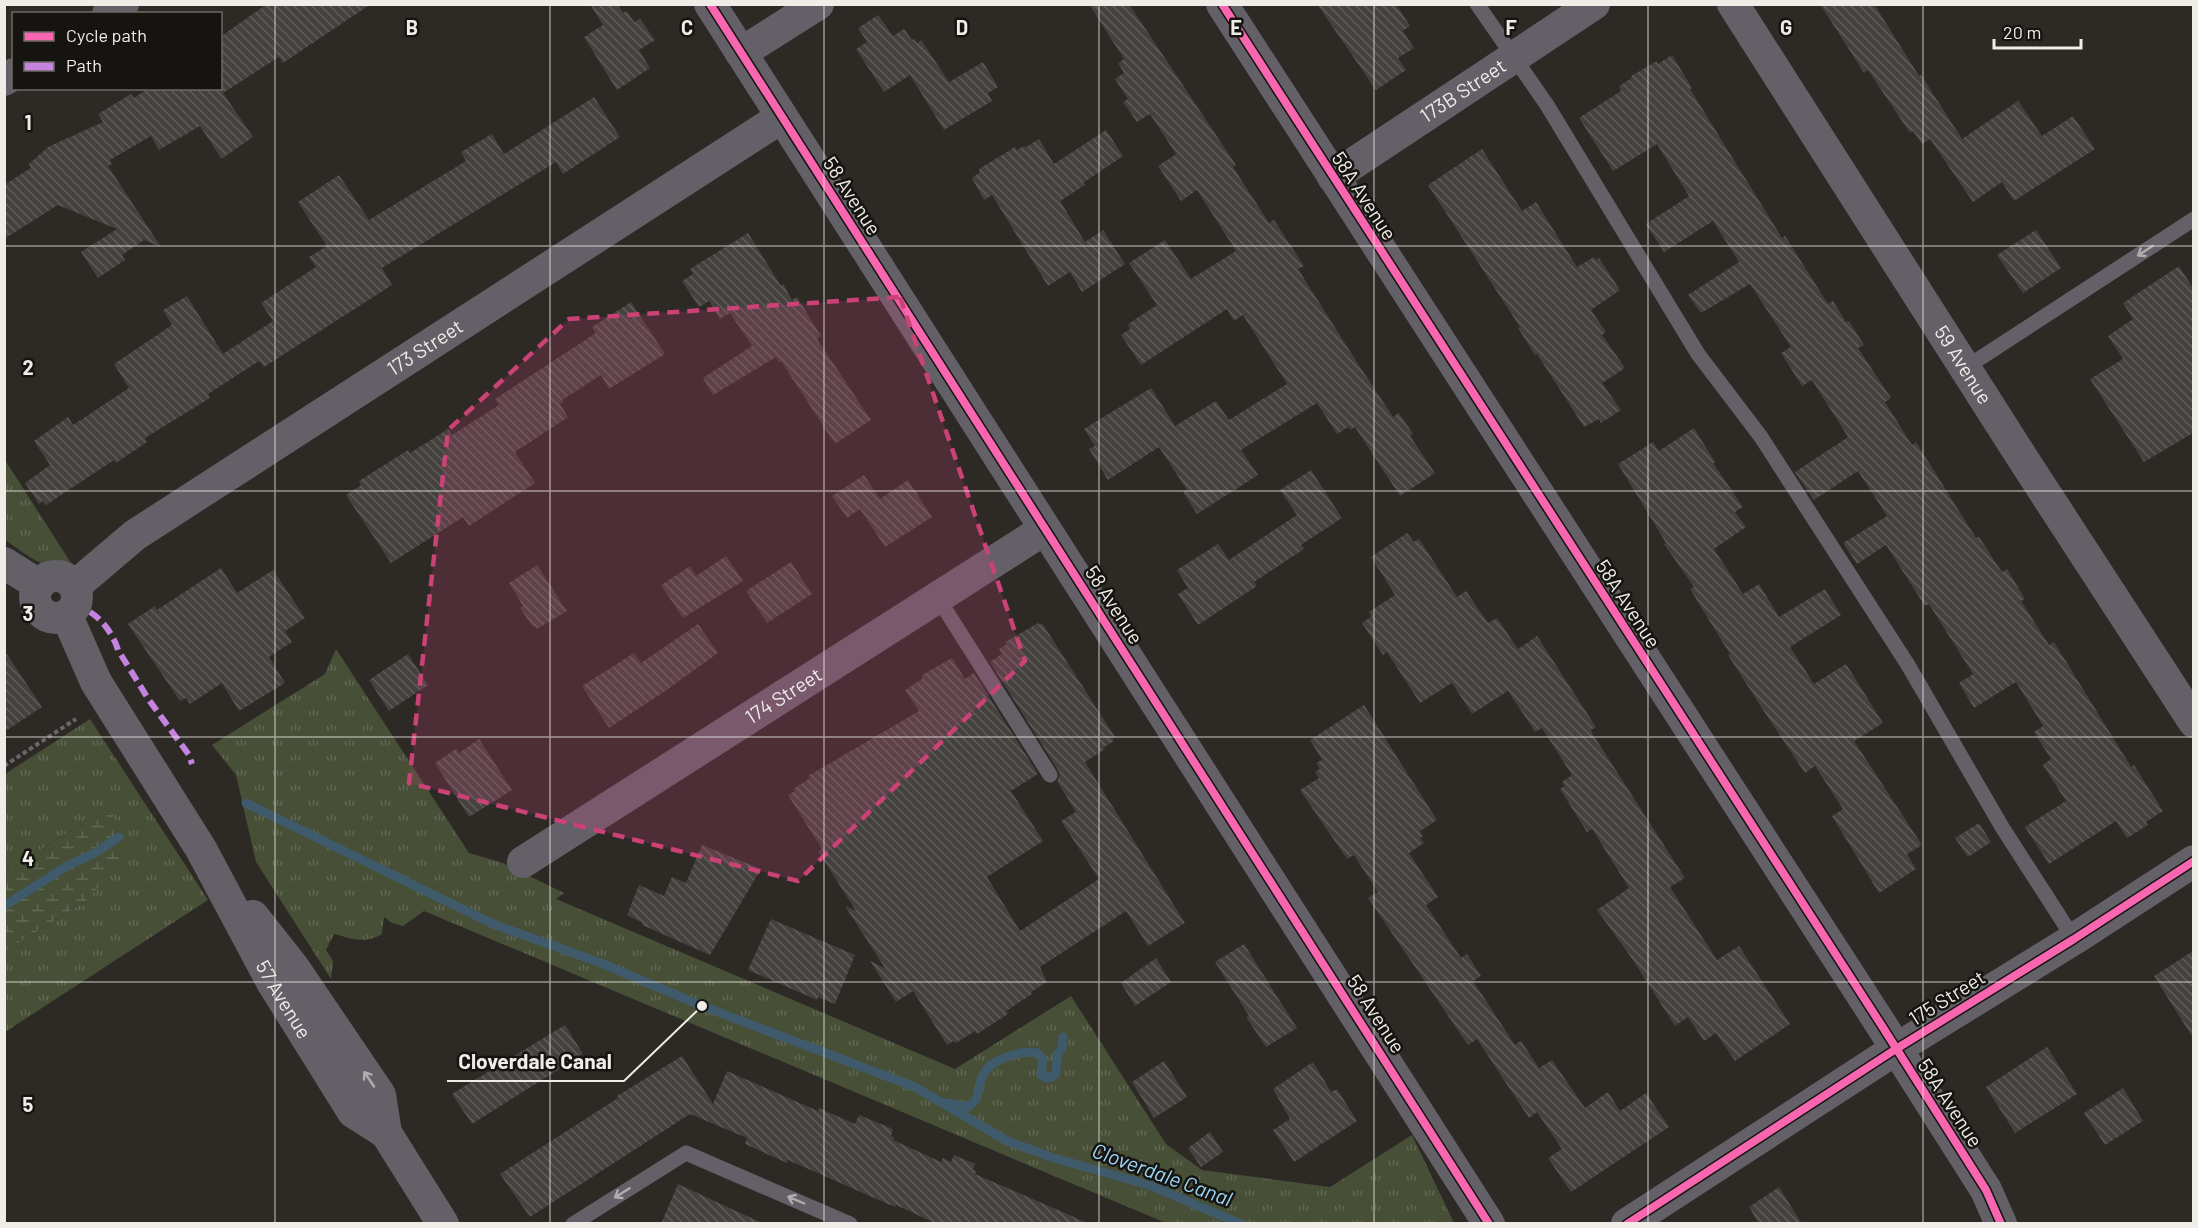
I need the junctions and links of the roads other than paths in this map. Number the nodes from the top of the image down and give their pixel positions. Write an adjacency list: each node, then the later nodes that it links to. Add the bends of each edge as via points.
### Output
1 (710, 4): 7 (street, 58 Avenue)
2 (818, 4): 7 (street)
3 (1222, 4): 10 (street, 58A Avenue)
4 (1477, 4): 8 (lane)
5 (1594, 4): 8 (street, 173B Street)
6 (1733, 4): 12 (street, 59 Avenue)
7 (741, 53): 9 (street, 58 Avenue)
8 (1515, 57): 10 (street, 173B Street); 23 (lane, via 1698,354 1761,437 1908,665 2002,827)
9 (782, 117): 13 (street, 58 Avenue); 16 (street, 173 Street, via 135,534)
10 (1333, 177): 24 (street, 58A Avenue)
11 (2193, 219): 12 (lane, one-way to 12)
12 (1965, 368): 19 (street, 59 Avenue)
13 (1045, 529): 17 (street, 174 Street); 28 (street, 58 Avenue)
14 (4, 563): 15 (street)
15 (39, 585): 16 (street, via 58,575); 18 (street, via 35,597 40,611 52,618)
16 (75, 586): 18 (street, via 78,599)
17 (938, 598): 20 (lane); 22 (street, 174 Street)
18 (67, 616): 25 (street, 57 Avenue, via 96,682 201,849 272,982 353,1112 386,1133)
19 (2193, 722)
20 (1050, 775)
21 (2193, 861): 23 (street, 175 Street)
22 (523, 862)
23 (2074, 939): 24 (street, 175 Street)
24 (1896, 1049): 29 (street, 175 Street); 30 (street, 58A Avenue, via 1986,1190)
25 (443, 1224)
26 (573, 1224): 27 (lane, one-way to 26, via 686,1153)
27 (850, 1224)
28 (1489, 1224)
29 (1628, 1224)
30 (2001, 1224)

